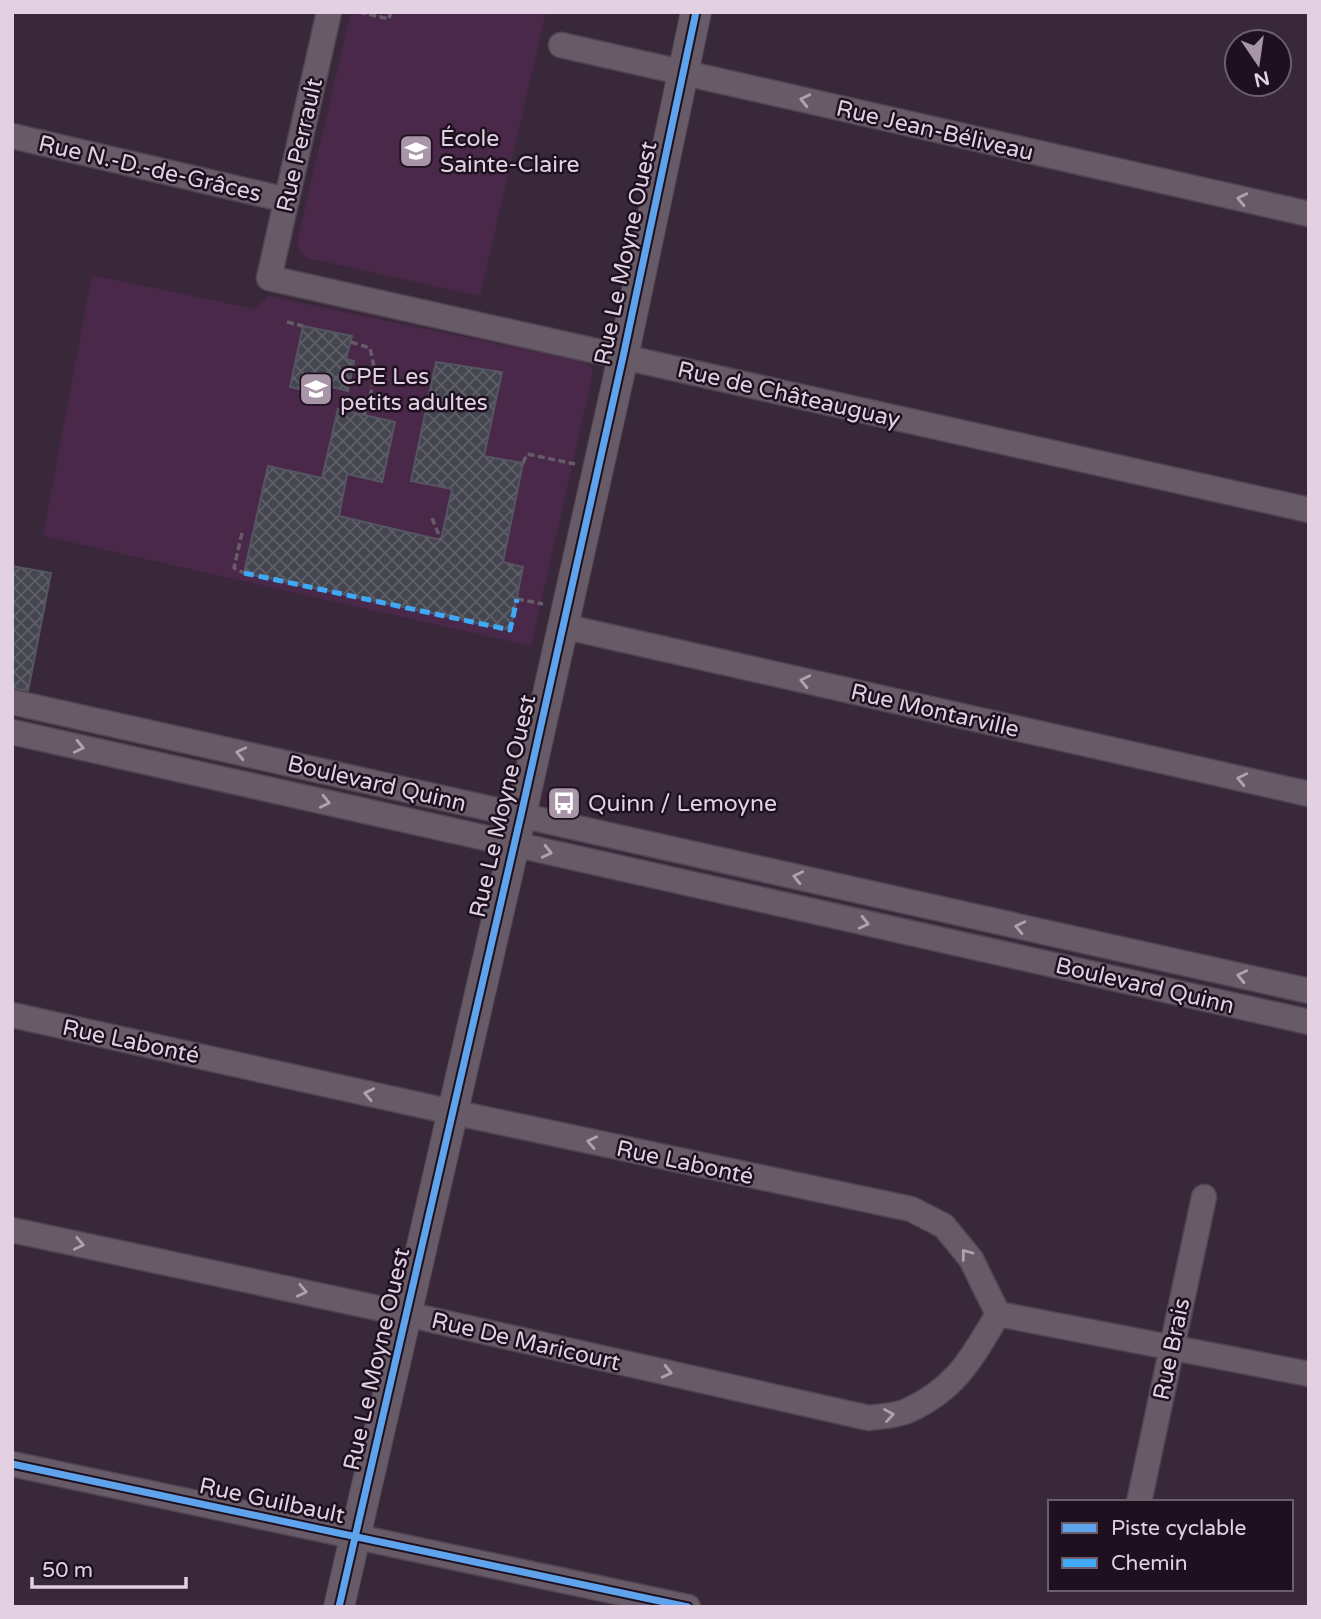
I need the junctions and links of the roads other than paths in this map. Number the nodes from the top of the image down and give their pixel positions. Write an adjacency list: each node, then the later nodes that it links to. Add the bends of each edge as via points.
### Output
1 (329, 12): 6 (street, Rue Perrault)
2 (696, 12): 4 (street, Rue Le Moyne Ouest)
3 (561, 45): 4 (street, Rue Jean-Béliveau)
4 (683, 73): 7 (street, Rue Jean-Béliveau, one-way to 4); 9 (street, Rue Le Moyne Ouest)
5 (12, 136): 6 (street, Rue N.-D.-de-Grâces)
6 (287, 200): 8 (street, Rue Perrault)
7 (1309, 214)
8 (270, 278): 9 (street, Rue de Châteauguay)
9 (623, 357): 10 (street, Rue de Châteauguay); 11 (street, Rue Le Moyne Ouest)
10 (1309, 510)
11 (562, 626): 14 (street, Rue Montarville, one-way to 11); 15 (street, Rue Le Moyne Ouest)
12 (12, 702): 15 (street, Boulevard Quinn, one-way to 12)
13 (12, 732): 16 (street, Boulevard Quinn, one-way to 16)
14 (1309, 794)
15 (521, 816): 16 (street, Rue Le Moyne Ouest); 17 (street, Boulevard Quinn, one-way to 15)
16 (514, 845): 18 (street, Boulevard Quinn, one-way to 18); 22 (street, Rue Le Moyne Ouest)
17 (988, 920): 18 (street); 19 (street, Boulevard Quinn, one-way to 17)
18 (982, 949): 21 (street, Boulevard Quinn)
19 (1309, 991)
20 (12, 1015): 22 (street, Rue Labonté, one-way to 20)
21 (1309, 1022)
22 (452, 1112): 25 (street, Rue Le Moyne Ouest); 26 (street, Rue Labonté, one-way to 22, via 971,1259 944,1226 911,1209)
23 (1204, 1197): 27 (street, Rue Brais)
24 (12, 1230): 25 (street, Rue De Maricourt, one-way to 25)
25 (407, 1314): 26 (street, Rue De Maricourt, one-way to 26, via 869,1418 905,1412 943,1390 968,1365); 31 (street, Rue Le Moyne Ouest)
26 (998, 1314): 27 (street)
27 (1171, 1348): 28 (street); 30 (street, Rue Brais)
28 (1309, 1374)
29 (12, 1464): 31 (street, Rue Guilbault)
30 (1139, 1500)
31 (356, 1537): 32 (street, Rue Le Moyne Ouest); 33 (street, Rue Guilbault)
32 (340, 1607)
33 (688, 1607)

